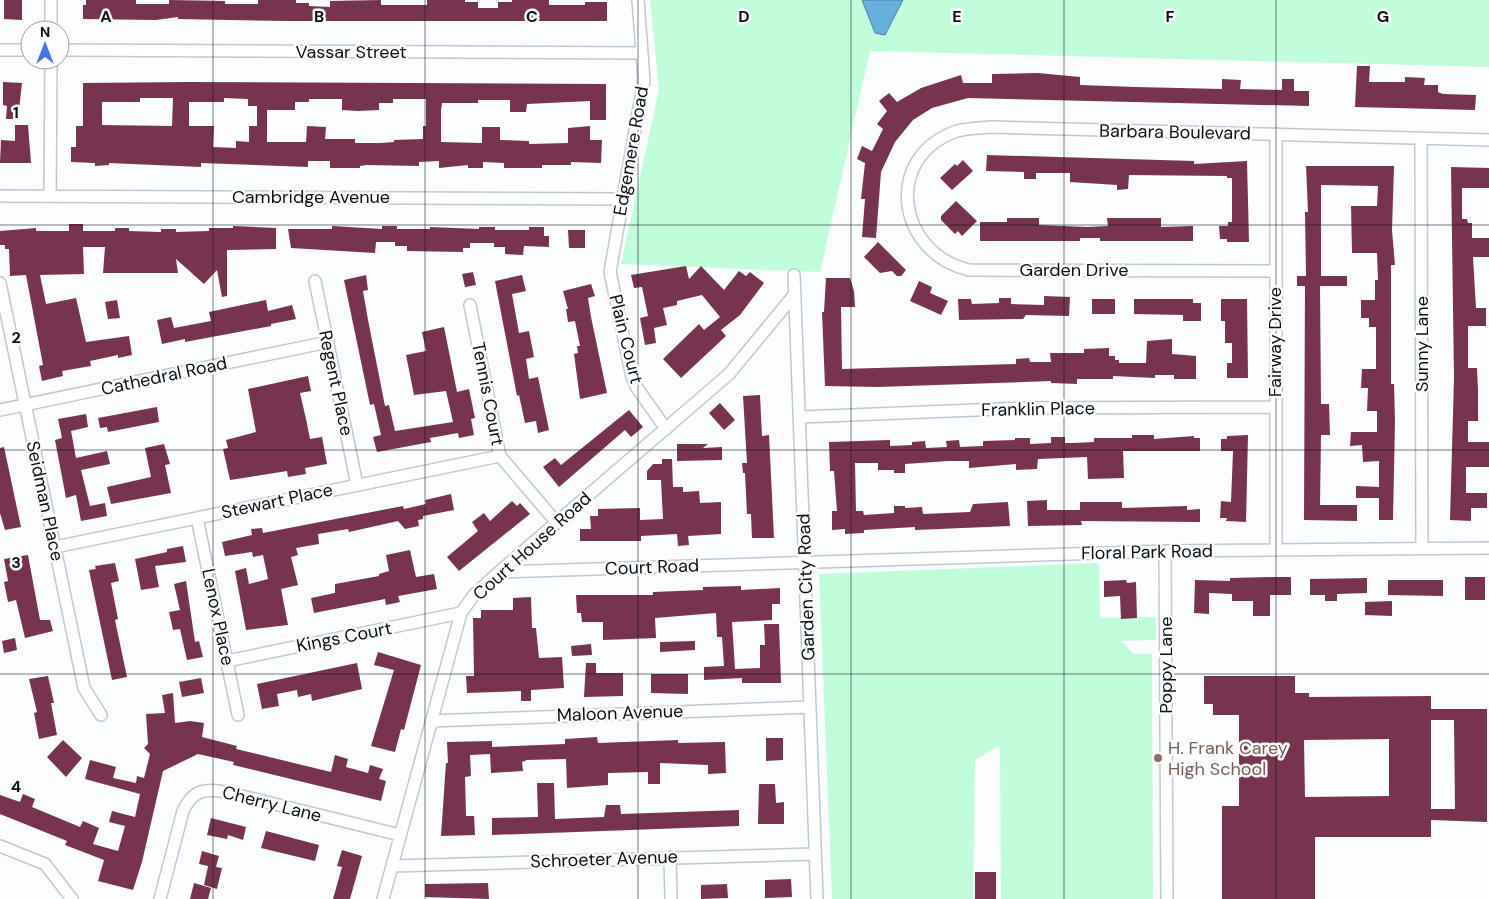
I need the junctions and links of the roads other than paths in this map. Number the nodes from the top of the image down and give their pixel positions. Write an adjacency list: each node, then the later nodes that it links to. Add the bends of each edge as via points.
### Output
1 (51, 0): 3 (street)
2 (638, 0): 7 (street, Edgemere Road)
3 (51, 20)
4 (0, 50): 5 (street)
5 (20, 50)
6 (70, 50): 7 (street, Vassar Street)
7 (642, 53): 14 (street, Edgemere Road, via 643,89)
8 (51, 70): 13 (street)
9 (1276, 134): 10 (street, Barbara Boulevard); 15 (street, Barbara Boulevard, via 967,129 940,140 918,160 911,174); 16 (street, Fairway Drive)
10 (1421, 138): 11 (street, Barbara Boulevard); 36 (street, Sunny Lane)
11 (1489, 140)
12 (0, 196): 13 (street, Cambridge Avenue)
13 (50, 196): 14 (street, Cambridge Avenue)
14 (623, 198): 17 (street, Edgemere Road)
15 (907, 204): 16 (street, Garden Drive, via 913,227 924,245 944,261 969,270)
16 (1276, 271): 25 (street, Fairway Drive)
17 (610, 272): 28 (street, Plain Court, via 632,377)
18 (794, 275): 21 (street, Garden City Road)
19 (315, 281): 23 (street, Regent Place)
20 (0, 282): 24 (street, Seidman Place)
21 (795, 294): 27 (street, Garden City Road); 28 (street, Court House Road, via 729,374)
22 (470, 305): 29 (street, Tennis Court)
23 (328, 342): 24 (street, Cathedral Road); 30 (street, Regent Place)
24 (26, 404): 26 (street, Cathedral Road); 33 (street, Seidman Place)
25 (1275, 407): 27 (street, Franklin Place, via 1022,408); 35 (street, Fairway Drive)
26 (0, 410)
27 (801, 417): 38 (street, Garden City Road)
28 (666, 429): 32 (street, Court House Road)
29 (500, 456): 30 (street, Stewart Place); 32 (street, Tennis Court)
30 (357, 485): 31 (street, Stewart Place)
31 (197, 518): 33 (street, Stewart Place); 41 (street, Lenox Place)
32 (557, 523): 39 (street, Court House Road)
33 (55, 548): 43 (street, Seidman Place, via 84,688)
34 (1489, 548): 36 (street, Floral Park Road)
35 (1276, 549): 36 (street, Floral Park Road); 37 (street, Floral Park Road)
36 (1422, 549)
37 (1164, 551): 38 (street, Floral Park Road); 56 (street, Poppy Lane)
38 (806, 562): 39 (street, Court Road); 42 (street, Garden City Road)
39 (499, 572): 40 (street, Court House Road, via 474,595)
40 (461, 613): 41 (street, Kings Court); 45 (street, Court House Road)
41 (227, 660): 44 (street, Lenox Place)
42 (810, 707): 45 (street, Maloon Avenue); 48 (street, Garden City Road)
43 (101, 715)
44 (238, 715)
45 (431, 721): 46 (street, Court House Road)
46 (400, 835): 50 (street, Court House Road); 52 (street, Cherry Lane, via 226,792 201,791 189,799 183,810)
47 (0, 846): 51 (street, via 45,864)
48 (815, 854): 49 (street, Schroeter Avenue); 55 (street, Garden City Road)
49 (670, 857): 50 (street, Schroeter Avenue); 54 (street)
50 (392, 866): 53 (street, Court House Road)
51 (72, 899)
52 (160, 899)
53 (383, 899)
54 (671, 899)
55 (817, 899)
56 (1167, 899)

